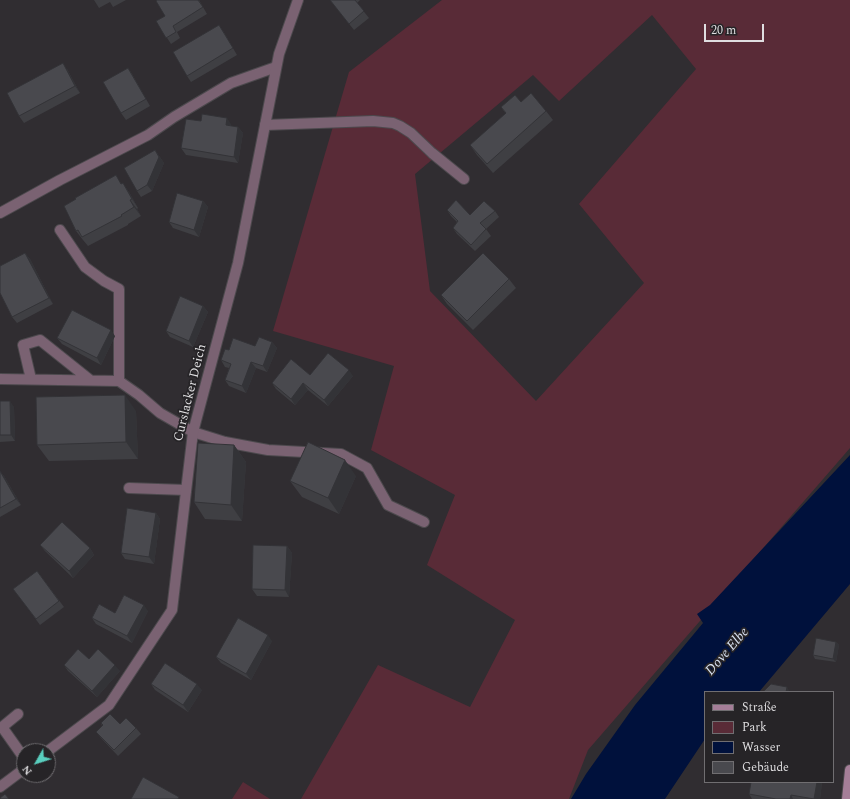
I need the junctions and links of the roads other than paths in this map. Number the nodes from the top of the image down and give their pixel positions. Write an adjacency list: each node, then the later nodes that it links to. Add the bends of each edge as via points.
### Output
1 (298, 0): 2 (street, Curslacker Deich)
2 (276, 67): 3 (street, Curslacker Deich); 5 (street, via 231,83 148,135)
3 (265, 124): 4 (street, via 373,121 393,124 411,133); 11 (street, Curslacker Deich, via 238,263)
4 (464, 179)
5 (0, 213)
6 (60, 230): 10 (street, via 86,267 119,289)
7 (0, 379): 8 (street)
8 (31, 379): 9 (street); 9 (street, via 23,346 40,340)
9 (90, 380): 10 (street)
10 (120, 381): 11 (street, via 160,413)
11 (193, 432): 13 (street, Curslacker Deich); 14 (street, via 225,442 268,450 341,454 367,468 388,505)
12 (129, 488): 13 (street)
13 (186, 490): 16 (street, Curslacker Deich, via 172,610 109,705)
14 (424, 522)
15 (18, 714): 17 (street, via 2,727)
16 (56, 745)
17 (16, 747)
18 (850, 770): 21 (street)
19 (16, 775): 20 (street)
20 (0, 787)
21 (847, 799)

